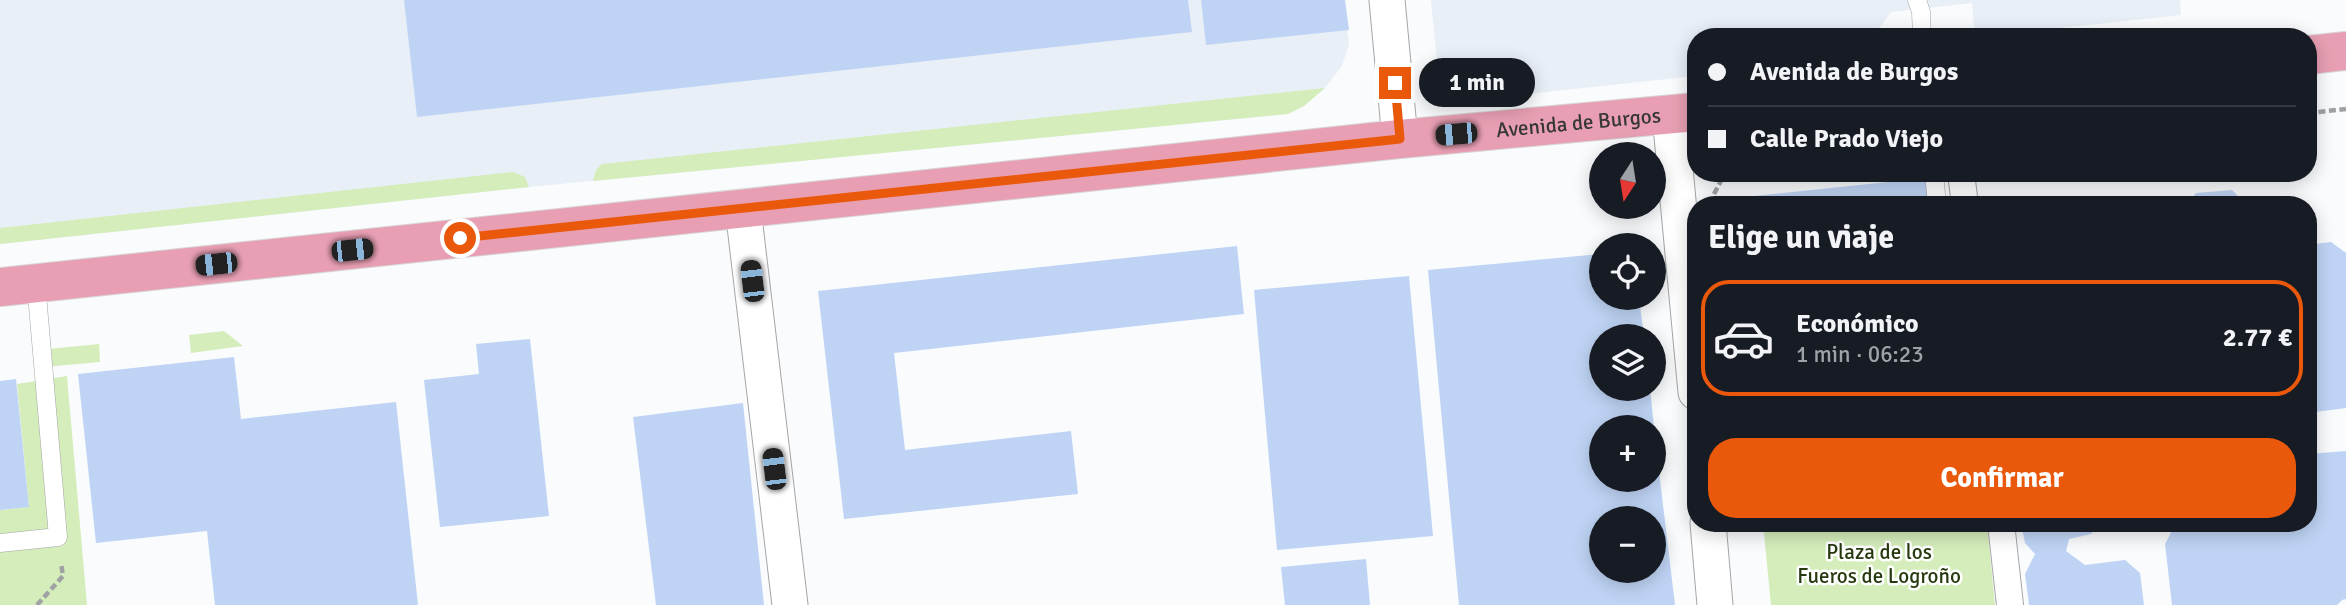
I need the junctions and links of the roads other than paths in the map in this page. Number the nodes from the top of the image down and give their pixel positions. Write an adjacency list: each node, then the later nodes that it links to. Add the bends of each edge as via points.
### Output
1 (1387, 0): 7 (street)
2 (1917, 0): 3 (lane)
3 (1921, 28)
4 (2346, 51): 5 (main road)
5 (2317, 54)
6 (1683, 113): 7 (main road, Avenida de Burgos); 8 (street)
7 (1400, 139): 9 (main road, Avenida de Burgos)
8 (1687, 199)
9 (743, 209): 10 (main road, Avenida de Burgos); 14 (street)
10 (18, 285): 13 (lane, via 58,537)
11 (1709, 532): 15 (street)
12 (2002, 532): 16 (street)
13 (0, 543)
14 (790, 605)
15 (1715, 605)
16 (2010, 605)

